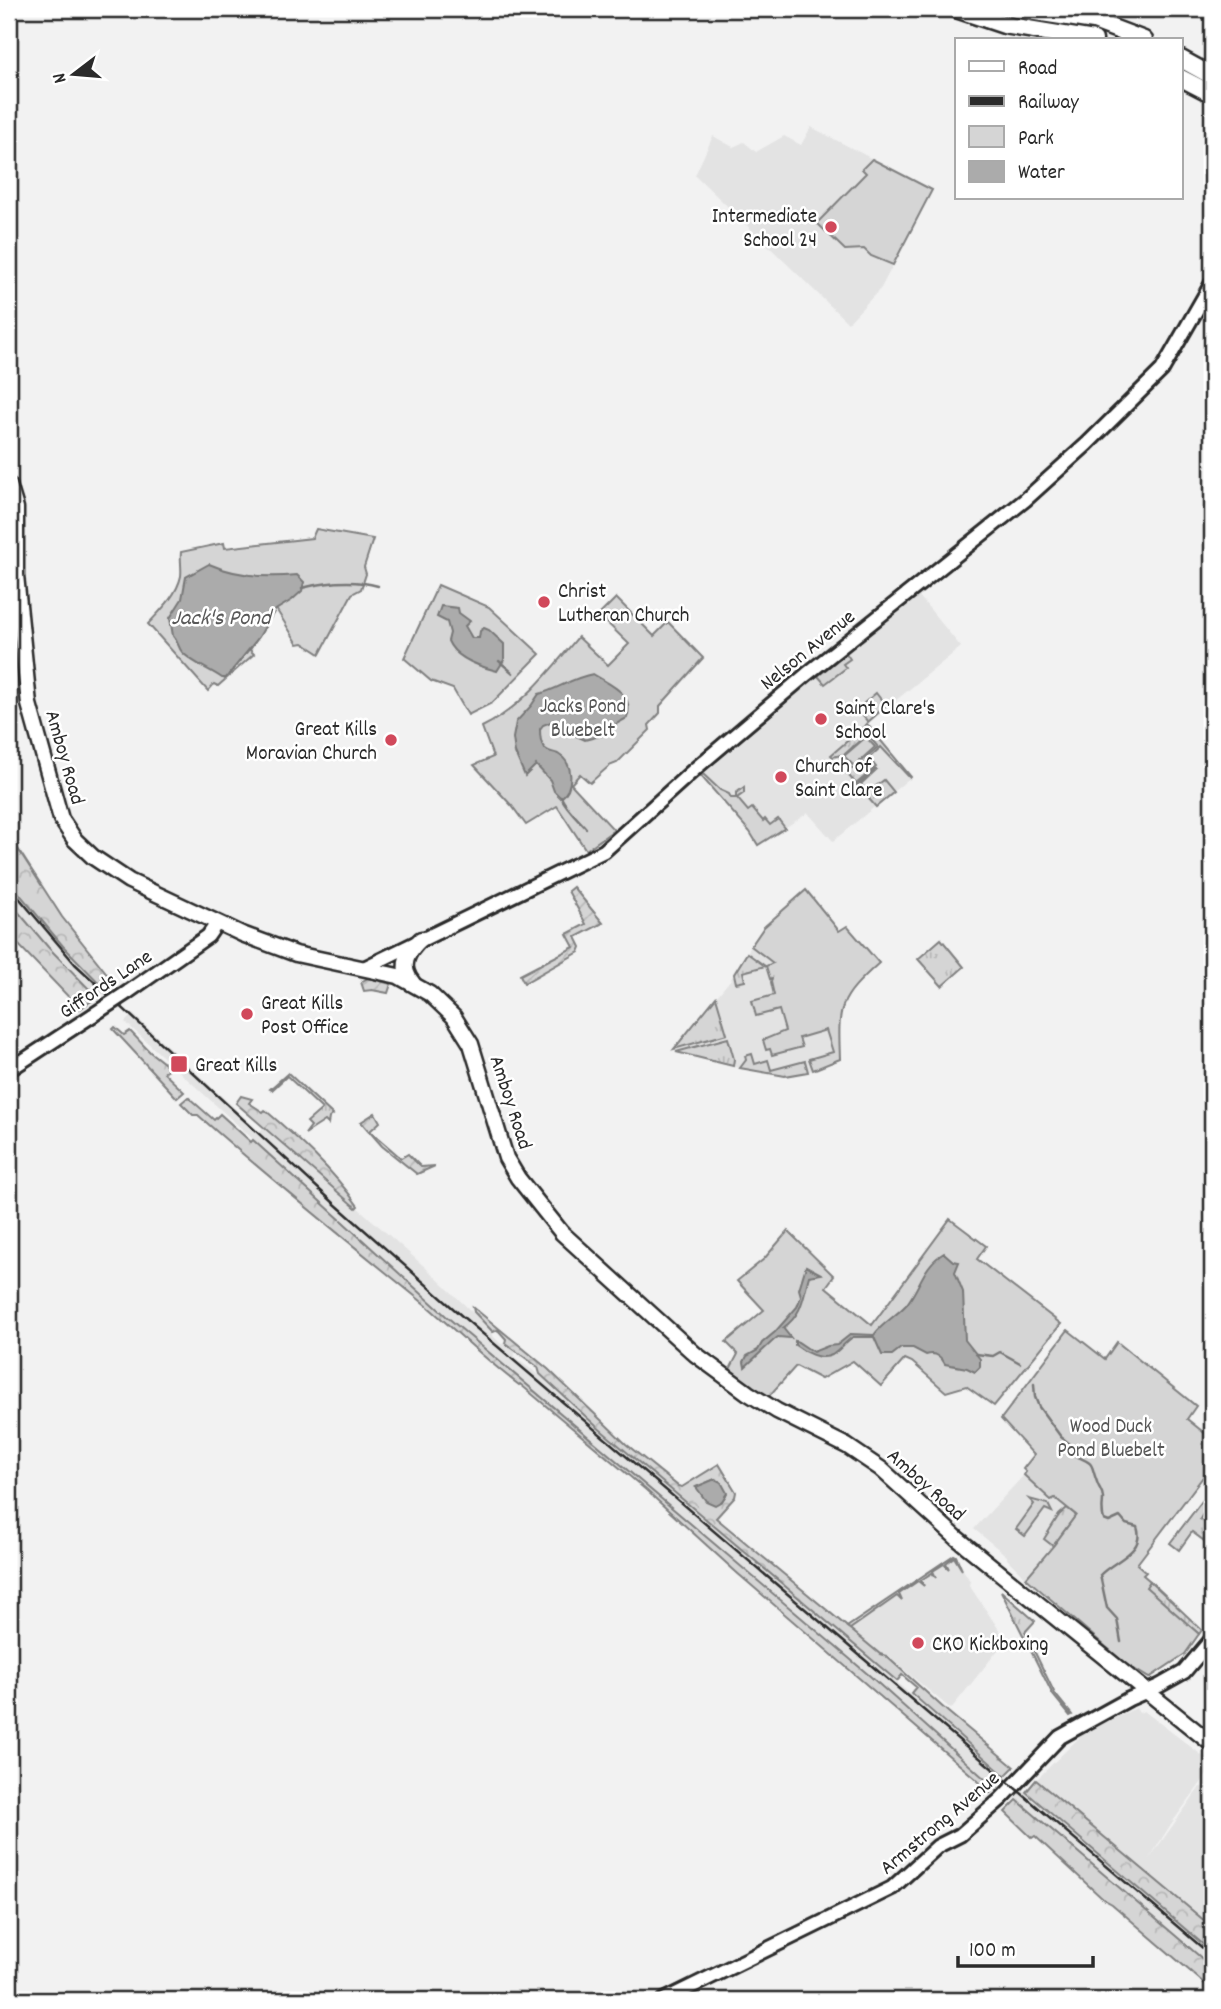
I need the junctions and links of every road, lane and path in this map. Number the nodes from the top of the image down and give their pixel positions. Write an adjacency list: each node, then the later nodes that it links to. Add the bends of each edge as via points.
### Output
1 (956, 9): 3 (main road, via 1004,25)
2 (1016, 9): 4 (main road, via 1094,21)
3 (1082, 38)
4 (1139, 38)
5 (1182, 61): 6 (main road)
6 (1212, 76)
7 (1182, 79): 8 (main road)
8 (1212, 94)
9 (1212, 283): 12 (street, Nelson Avenue, via 1163,370 1087,444 1025,500 807,674 604,851)
10 (9, 485): 11 (main road, Amboy Road, via 16,509 16,575 29,704 61,819 75,840 117,874)
11 (218, 923): 13 (main road, Amboy Road, via 296,954); 15 (street, Giffords Lane, bridge, via 208,936)
12 (421, 939): 13 (street, Nelson Avenue); 14 (main road, via 405,962)
13 (364, 968): 14 (main road, Amboy Road)
14 (413, 983): 17 (main road, Amboy Road, via 443,1005 462,1028 483,1077 506,1158 562,1233 702,1360 777,1411 881,1469 958,1539)
15 (9, 1070)
16 (1212, 1639): 17 (street, Armstrong Avenue, via 1184,1672)
17 (1145, 1692): 18 (main road, Amboy Road); 19 (street, Armstrong Avenue, via 1060,1737 991,1808 960,1835 938,1846 892,1888)
18 (1212, 1745)
19 (664, 2000)

